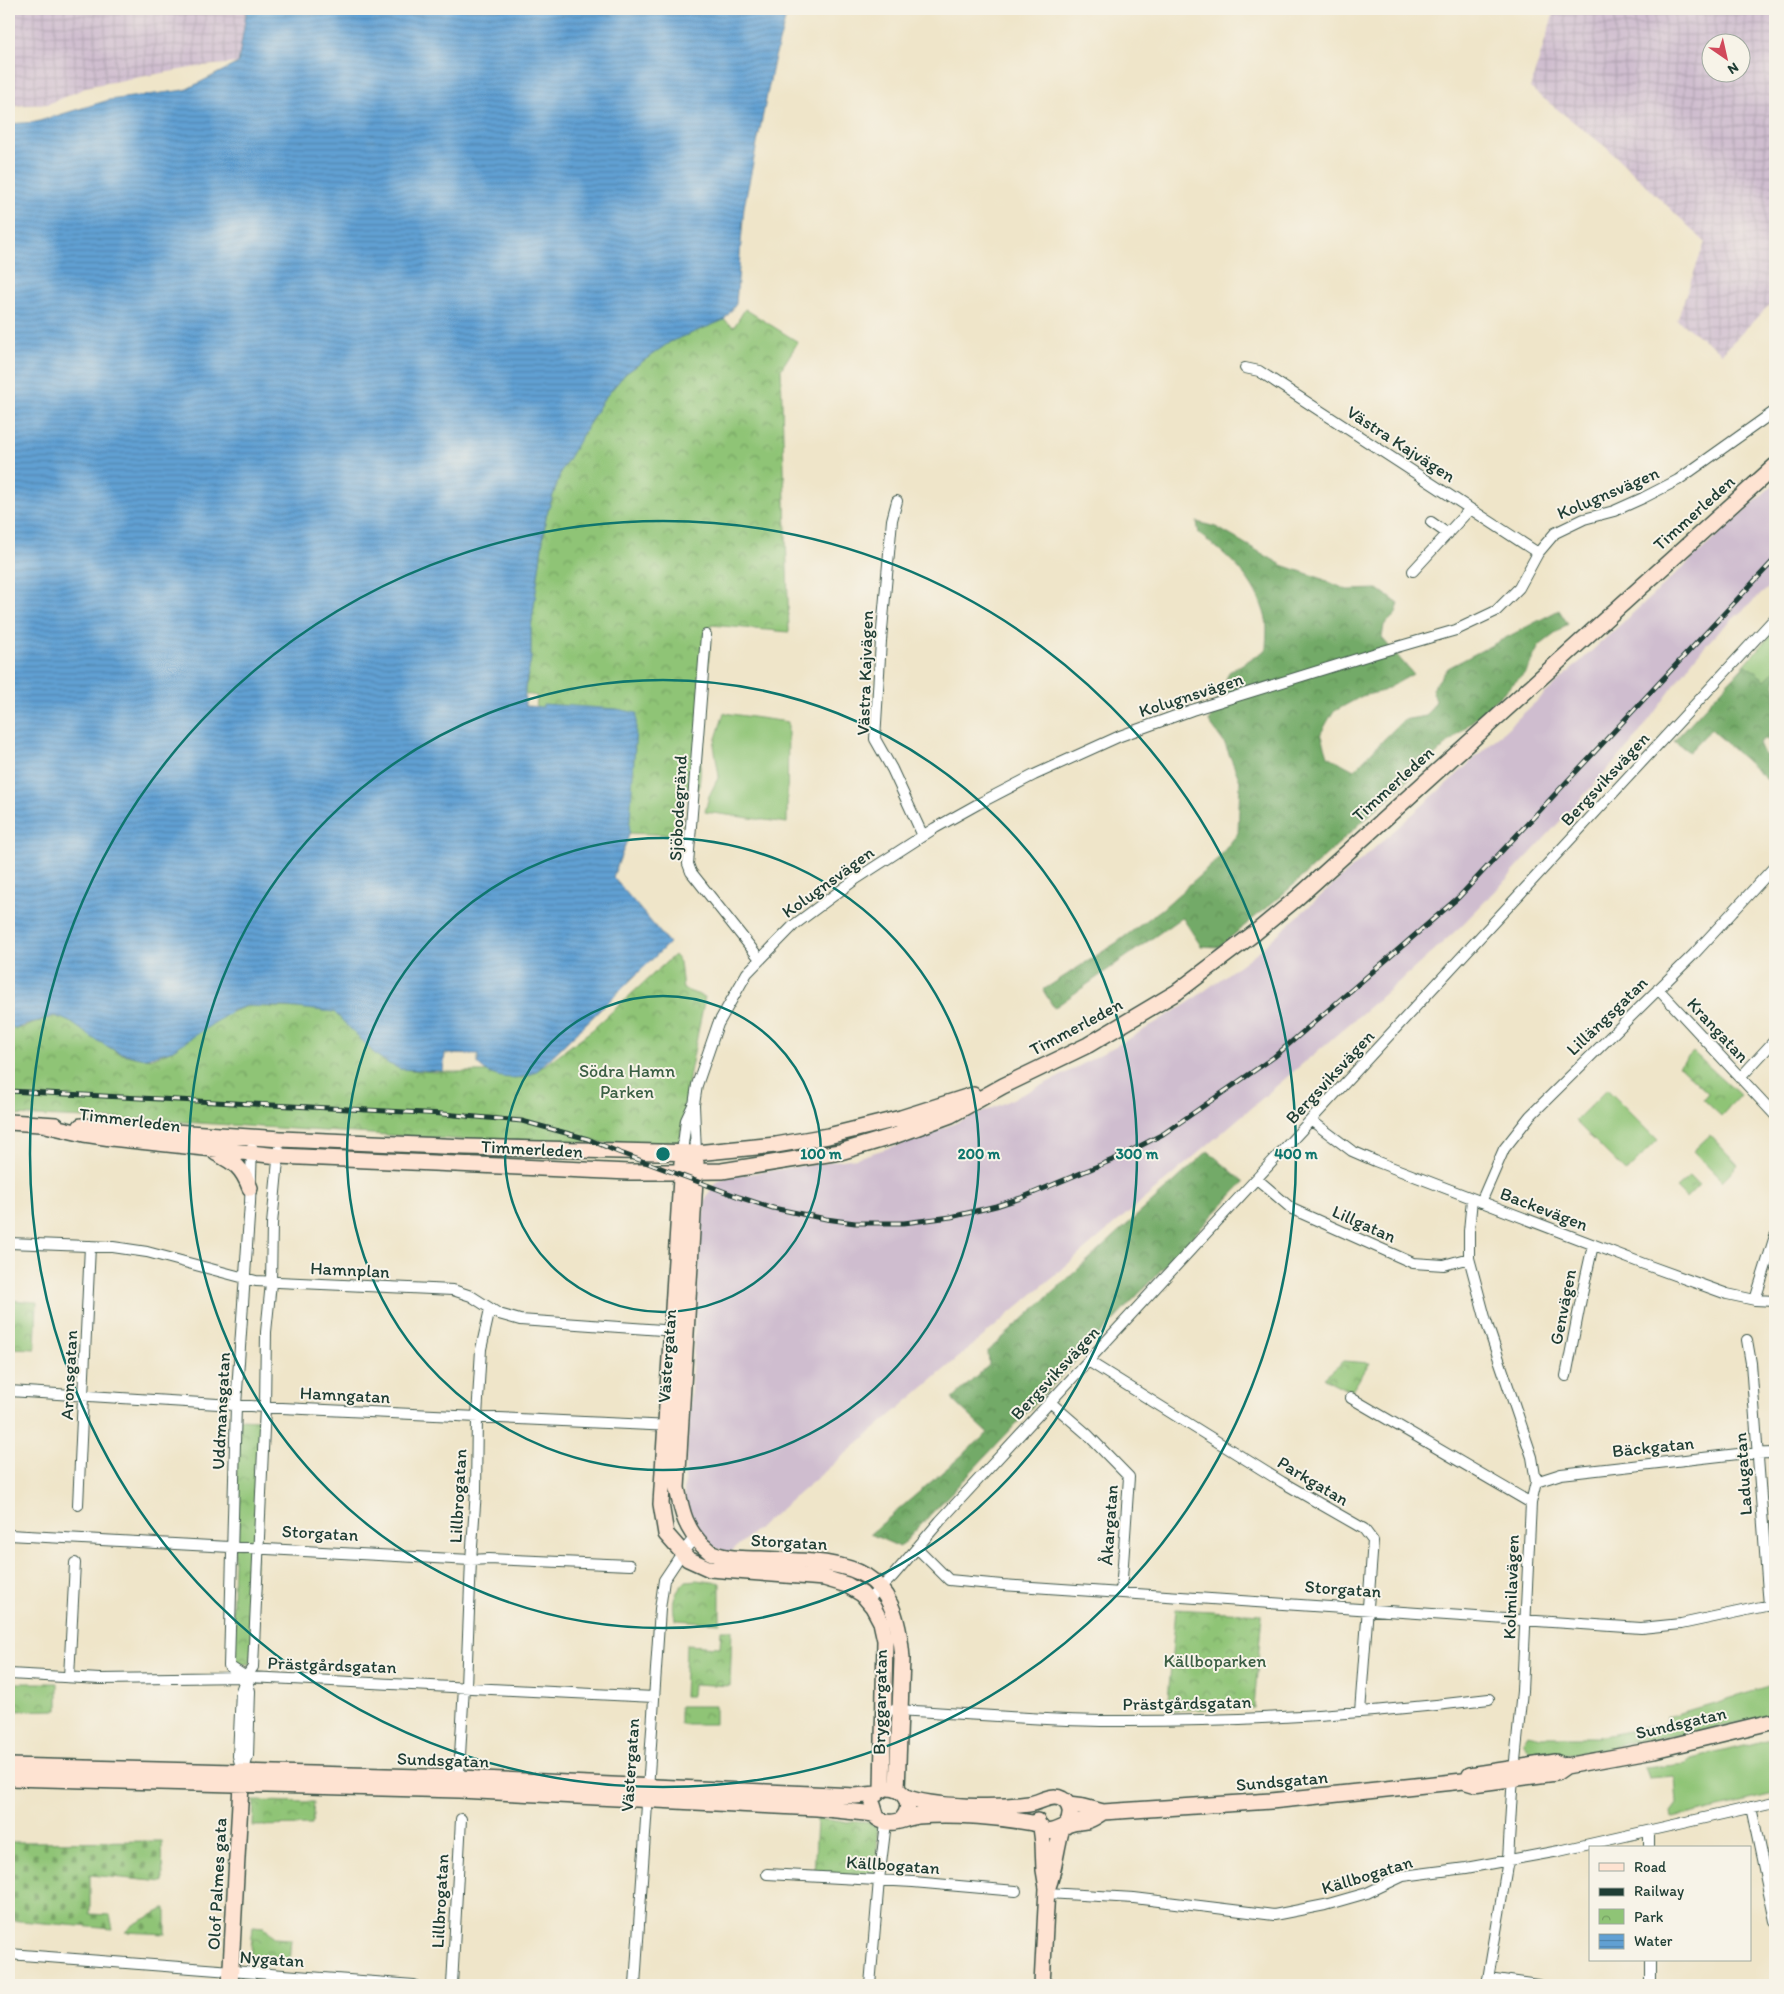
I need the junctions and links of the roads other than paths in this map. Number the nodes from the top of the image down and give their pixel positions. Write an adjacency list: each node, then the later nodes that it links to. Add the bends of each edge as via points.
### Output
1 (1244, 368): 5 (street, Västra Kajvägen, via 1259,371)
2 (1775, 412): 8 (street, Kolugnsvägen, via 1678,480 1636,501 1555,533)
3 (1775, 466): 18 (main road, Timmerleden, via 1256,932 1177,992 1088,1045)
4 (897, 501): 12 (street, Västra Kajvägen, via 892,520 875,739)
5 (1470, 509): 7 (street); 8 (street, Västra Kajvägen)
6 (1431, 522): 7 (street)
7 (1448, 534): 9 (street)
8 (1538, 553): 12 (street, Kolugnsvägen, via 1519,588 1496,611 1456,630 1192,710 1120,736 1002,791)
9 (1413, 571)
10 (1775, 618): 20 (street, Bergsviksvägen)
11 (706, 635): 14 (street, Sjöbodegränd, via 688,864)
12 (923, 836): 14 (street, Kolugnsvägen, via 794,926)
13 (1775, 866): 15 (street, Lillängsgatan)
14 (760, 959): 27 (street, Kolugnsvägen, via 747,973 718,1024 697,1085)
15 (1658, 989): 17 (street, Krangatan); 32 (street, Lillängsgatan, via 1530,1116 1504,1149)
16 (1775, 1040): 17 (street)
17 (1740, 1078): 19 (street, Krangatan)
18 (1003, 1086): 27 (main road, Timmerleden, via 901,1118 828,1136 776,1145); 29 (main road, Timmerleden, via 951,1115 840,1152 751,1168)
19 (1775, 1114)
20 (1312, 1121): 30 (street, Bergsviksvägen); 32 (street, Backevägen, via 1352,1151)
21 (9, 1122): 22 (main road, Timmerleden)
22 (46, 1125): 23 (main road, Timmerleden); 25 (main road, Timmerleden, via 84,1134)
23 (253, 1136): 24 (main road, Timmerleden); 26 (street, Uddmansgatan)
24 (280, 1139): 27 (main road, Timmerleden); 28 (street)
25 (206, 1148): 26 (main road, Timmerleden); 31 (main road, via 233,1161 241,1169)
26 (252, 1153): 28 (main road, Timmerleden); 31 (street, Uddmansgatan)
27 (689, 1153): 29 (main road, Västergatan)
28 (279, 1156): 29 (main road, Timmerleden); 39 (street, via 272,1224)
29 (689, 1172): 43 (main road, Västergatan)
30 (1257, 1179): 37 (street, Lillgatan, via 1292,1209 1413,1263 1444,1265); 45 (street, Bergsviksvägen)
31 (250, 1188): 38 (street, Uddmansgatan)
32 (1477, 1200): 35 (street, Backevägen); 37 (street, Kolmilavägen, via 1469,1231)
33 (1775, 1236): 40 (street)
34 (9, 1243): 36 (street, Hamnplan)
35 (1593, 1245): 40 (street, Backevägen, via 1727,1294); 46 (street, Genvägen)
36 (90, 1246): 38 (street, Hamnplan, via 147,1252); 48 (street, Aronsgatan)
37 (1469, 1258): 57 (street, Kolmilavägen, via 1486,1321 1532,1456)
38 (244, 1278): 39 (street, Hamnplan); 51 (street, Uddmansgatan)
39 (271, 1283): 42 (street, Hamnplan, via 453,1290 471,1296); 52 (street)
40 (1755, 1300): 41 (street, Backevägen)
41 (1775, 1302)
42 (490, 1309): 43 (street, Hamnplan, via 520,1320); 53 (street, Lillbrogatan, via 481,1349)
43 (680, 1331): 54 (main road, Västergatan)
44 (1748, 1340): 56 (street, Ladugatan)
45 (1088, 1361): 50 (street, Bergsviksvägen); 73 (street, Parkgatan, via 1364,1529 1373,1541)
46 (1566, 1376)
47 (9, 1391): 48 (street, Hamngatan)
48 (84, 1395): 51 (street, Hamngatan); 59 (street, Aronsgatan)
49 (1350, 1398): 58 (street)
50 (1050, 1402): 63 (street, Bergsviksvägen); 70 (street, Åkargatan, via 1129,1477)
51 (236, 1405): 52 (street, Hamngatan); 62 (street, Uddmansgatan)
52 (264, 1407): 53 (street, Hamngatan); 64 (street)
53 (477, 1417): 54 (street, Hamngatan); 66 (street, Lillbrogatan)
54 (674, 1426): 61 (main road, Västergatan, via 677,1488 684,1518); 65 (main road, Västergatan, via 660,1504 666,1534)
55 (1775, 1453): 56 (street, Bäckgatan)
56 (1758, 1454): 57 (street, Bäckgatan, via 1561,1474); 72 (street, Ladugatan)
57 (1536, 1482): 58 (street, Kolmilavägen)
58 (1531, 1503): 74 (street, Kolmilavägen)
59 (78, 1504)
60 (9, 1535): 62 (street, Storgatan)
61 (695, 1537): 65 (street, Västergatan); 69 (main road, Storgatan, via 710,1553 846,1566 861,1572)
62 (232, 1547): 64 (street, Storgatan); 77 (street, Uddmansgatan, via 229,1666)
63 (918, 1548): 69 (street, Bergsviksvägen); 70 (street, Storgatan, via 949,1580)
64 (258, 1549): 66 (street, Storgatan); 77 (street, via 253,1667)
65 (682, 1553): 71 (main road, Storgatan, via 710,1569 824,1578 847,1585); 79 (street, Västergatan, via 664,1580)
66 (471, 1560): 68 (street, Storgatan, via 489,1558); 78 (street, Lillbrogatan)
67 (75, 1563): 76 (street)
68 (630, 1565)
69 (880, 1589): 71 (street, Bergsviksvägen); 81 (main road, Bryggargatan, via 890,1606 902,1659)
70 (1121, 1593): 73 (street, Storgatan)
71 (866, 1598): 81 (main road, Bryggargatan, via 877,1613 884,1632)
72 (1772, 1605): 74 (street, Storgatan, via 1681,1624 1641,1628)
73 (1369, 1610): 74 (street, Storgatan); 82 (street, Parkgatan)
74 (1526, 1621): 86 (street, Kolmilavägen)
75 (9, 1674): 76 (street, Prästgårdsgatan)
76 (69, 1677): 77 (street, Prästgårdsgatan)
77 (246, 1678): 78 (street, Prästgårdsgatan); 88 (street, via 241,1691 238,1756)
78 (465, 1686): 79 (street, Prästgårdsgatan); 85 (street, Lillbrogatan)
79 (654, 1697): 90 (street, Västergatan)
80 (1489, 1699): 82 (street, Prästgårdsgatan)
81 (891, 1710): 82 (street, Prästgårdsgatan, via 1100,1721 1243,1719); 89 (main road, Bryggargatan)
82 (1360, 1712)
83 (1775, 1721): 86 (main road, Sundsgatan, via 1654,1750 1566,1766 1556,1774)
84 (9, 1766): 88 (main road, Sundsgatan)
85 (459, 1773)
86 (1514, 1774): 95 (main road, Sundsgatan, via 1473,1784 1463,1781 1271,1801); 103 (street, Kolmilavägen)
87 (9, 1778): 88 (main road, Sundsgatan)
88 (242, 1778): 90 (main road, Sundsgatan, via 459,1790); 111 (main road, Olof Palmes gata)
89 (890, 1792): 90 (main road, Sundsgatan, via 855,1796 700,1788); 91 (main road, Sundsgatan, via 922,1802 1009,1807); 96 (main road, via 873,1805); 97 (main road, via 907,1810)
90 (647, 1793): 96 (main road, Sundsgatan, via 817,1808); 115 (street, Västergatan)
91 (1040, 1802): 93 (main road, Sundsgatan, via 1052,1797 1062,1799); 99 (main road, via 1036,1810)
92 (1775, 1802): 94 (street, Källbogatan)
93 (1068, 1805): 95 (main road, Sundsgatan); 100 (main road, via 1070,1817)
94 (1751, 1807): 101 (street, Källbogatan); 108 (street)
95 (1103, 1812): 100 (main road, Sundsgatan)
96 (881, 1818): 97 (main road, Sundsgatan, via 896,1822); 105 (street)
97 (903, 1818): 99 (main road, Sundsgatan, via 937,1815 1006,1818)
98 (461, 1819): 114 (street, Lillbrogatan)
99 (1040, 1826): 100 (main road, Sundsgatan, via 1049,1831); 107 (main road)
100 (1064, 1827): 107 (main road)
101 (1649, 1831): 102 (street); 103 (street, Källbogatan)
102 (1649, 1846)
103 (1508, 1860): 107 (street, Källbogatan, via 1404,1876 1367,1893 1274,1915); 112 (street, Kolmilavägen)
104 (767, 1874): 105 (street, Källbogatan)
105 (879, 1880): 106 (street, Källbogatan); 116 (street)
106 (1016, 1891)
107 (1047, 1891): 117 (main road)
108 (1775, 1921)
109 (9, 1954): 111 (street, Nygatan)
110 (1650, 1962): 119 (street)
111 (231, 1979): 113 (street, Nygatan)
112 (1487, 1982): 118 (street)
113 (414, 1985)
114 (452, 1985)
115 (635, 1985)
116 (870, 1985)
117 (1042, 1985)
118 (1538, 1985)
119 (1650, 1985)

